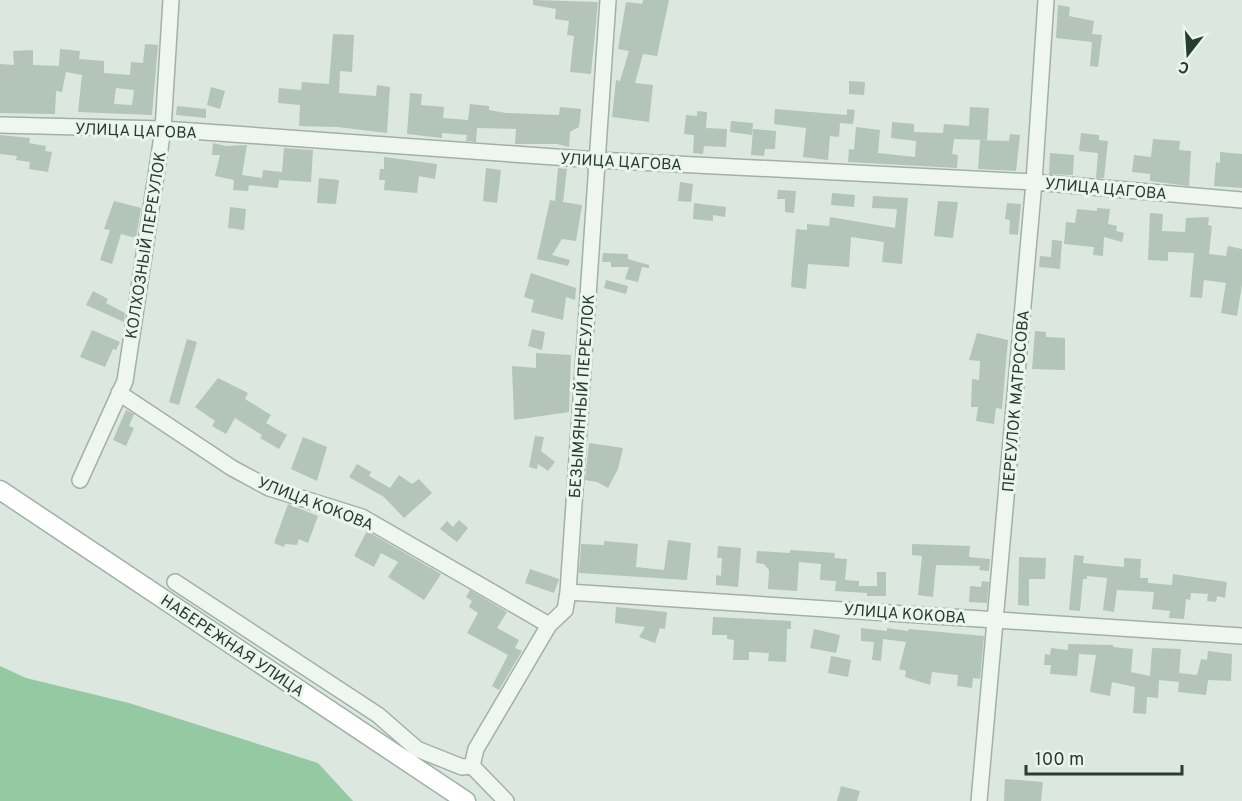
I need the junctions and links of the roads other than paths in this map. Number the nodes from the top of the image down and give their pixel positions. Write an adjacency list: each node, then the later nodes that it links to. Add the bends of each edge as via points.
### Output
1 (171, 0): 5 (street, КОЛХОЗНЫЙ ПЕРЕУЛОК)
2 (608, 0): 6 (street, БЕЗЫМЯННЫЙ ПЕРЕУЛОК)
3 (1046, 0): 7 (street, ПЕРЕУЛОК МАТРОСОВА)
4 (0, 125): 5 (street, УЛИЦА ЦАГОВА)
5 (163, 129): 6 (street, УЛИЦА ЦАГОВА); 9 (street, КОЛХОЗНЫЙ ПЕРЕУЛОК, via 125,381)
6 (597, 160): 7 (street, УЛИЦА ЦАГОВА); 13 (street, БЕЗЫМЯННЫЙ ПЕРЕУЛОК)
7 (1034, 182): 8 (street, УЛИЦА ЦАГОВА); 14 (street, ПЕРЕУЛОК МАТРОСОВА)
8 (1242, 200)
9 (119, 393): 10 (street, КОЛХОЗНЫЙ ПЕРЕУЛОК); 15 (street, УЛИЦА КОКОВА, via 269,488 362,517)
10 (80, 480)
11 (0, 490): 18 (main road, НАБЕРЕЖНАЯ УЛИЦА)
12 (175, 582): 17 (street, via 378,715 417,749 462,767)
13 (568, 592): 14 (street, УЛИЦА КОКОВА); 15 (street, БЕЗЫМЯННЫЙ ПЕРЕУЛОК, via 565,610)
14 (996, 618): 16 (street, УЛИЦА КОКОВА); 20 (street, ПЕРЕУЛОК МАТРОСОВА)
15 (549, 625): 17 (street, БЕЗЫМЯННЫЙ ПЕРЕУЛОК, via 476,749)
16 (1242, 636)
17 (472, 766): 19 (street)
18 (466, 801)
19 (506, 801)
20 (979, 801)

